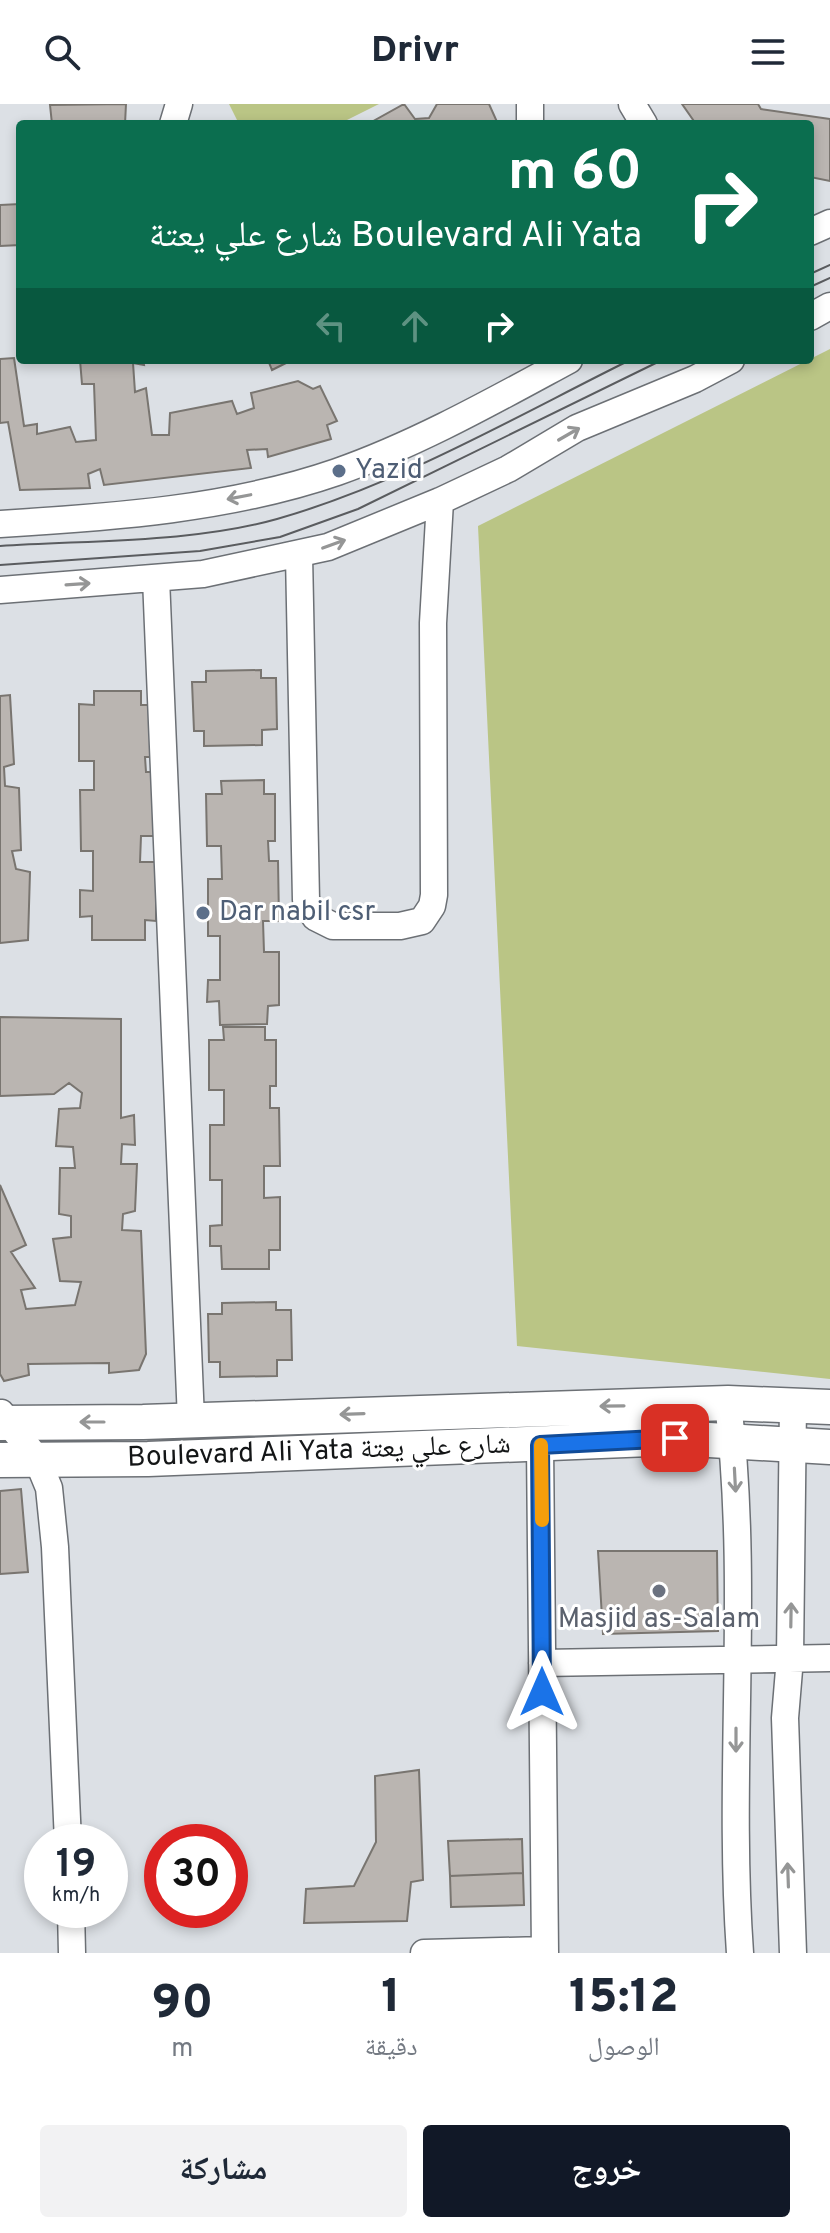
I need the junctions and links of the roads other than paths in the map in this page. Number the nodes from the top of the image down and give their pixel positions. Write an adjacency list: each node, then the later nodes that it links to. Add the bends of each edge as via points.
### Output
1 (561, 364): 4 (street, one-way to 4, via 360,463 300,483 204,504)
2 (723, 364): 3 (street, one-way to 2, via 577,428)
3 (440, 501): 5 (street, one-way to 3); 5 (street, via 433,623 434,895 428,914 413,925 333,926 315,917 306,900)
4 (0, 524)
5 (299, 555): 6 (street)
6 (156, 578): 7 (street, one-way to 6); 12 (street)
7 (0, 590)
8 (728, 1403): 9 (street, Boulevard Ali Yata شارع علي يعتة); 12 (street, Boulevard Ali Yata شارع علي يعتة, one-way to 12); 13 (street)
9 (793, 1404): 10 (street, Boulevard Ali Yata شارع علي يعتة); 14 (street)
10 (830, 1407)
11 (3, 1419): 12 (street, Boulevard Ali Yata شارع علي يعتة, one-way to 11); 17 (street)
12 (191, 1420)
13 (732, 1440): 14 (street, Boulevard Ali Yata شارع علي يعتة); 15 (street, Boulevard Ali Yata شارع علي يعتة, via 647,1438); 21 (street, one-way to 21, via 740,1575)
14 (790, 1443): 16 (street, Boulevard Ali Yata شارع علي يعتة); 19 (street, one-way to 14)
15 (540, 1445): 17 (street, Boulevard Ali Yata شارع علي يعتة); 22 (street)
16 (830, 1447)
17 (37, 1459): 18 (street, Boulevard Ali Yata شارع علي يعتة); 23 (street, via 53,1515)
18 (0, 1460)
19 (790, 1658): 20 (street); 21 (street); 29 (street, one-way to 19, via 785,1787)
20 (830, 1658)
21 (737, 1659): 22 (street); 28 (street, one-way to 28)
22 (542, 1663): 25 (street)
23 (67, 1824)
24 (71, 1928): 26 (street)
25 (545, 1951): 27 (street)
26 (72, 1953)
27 (424, 1953)
28 (740, 1953)
29 (793, 1953)

